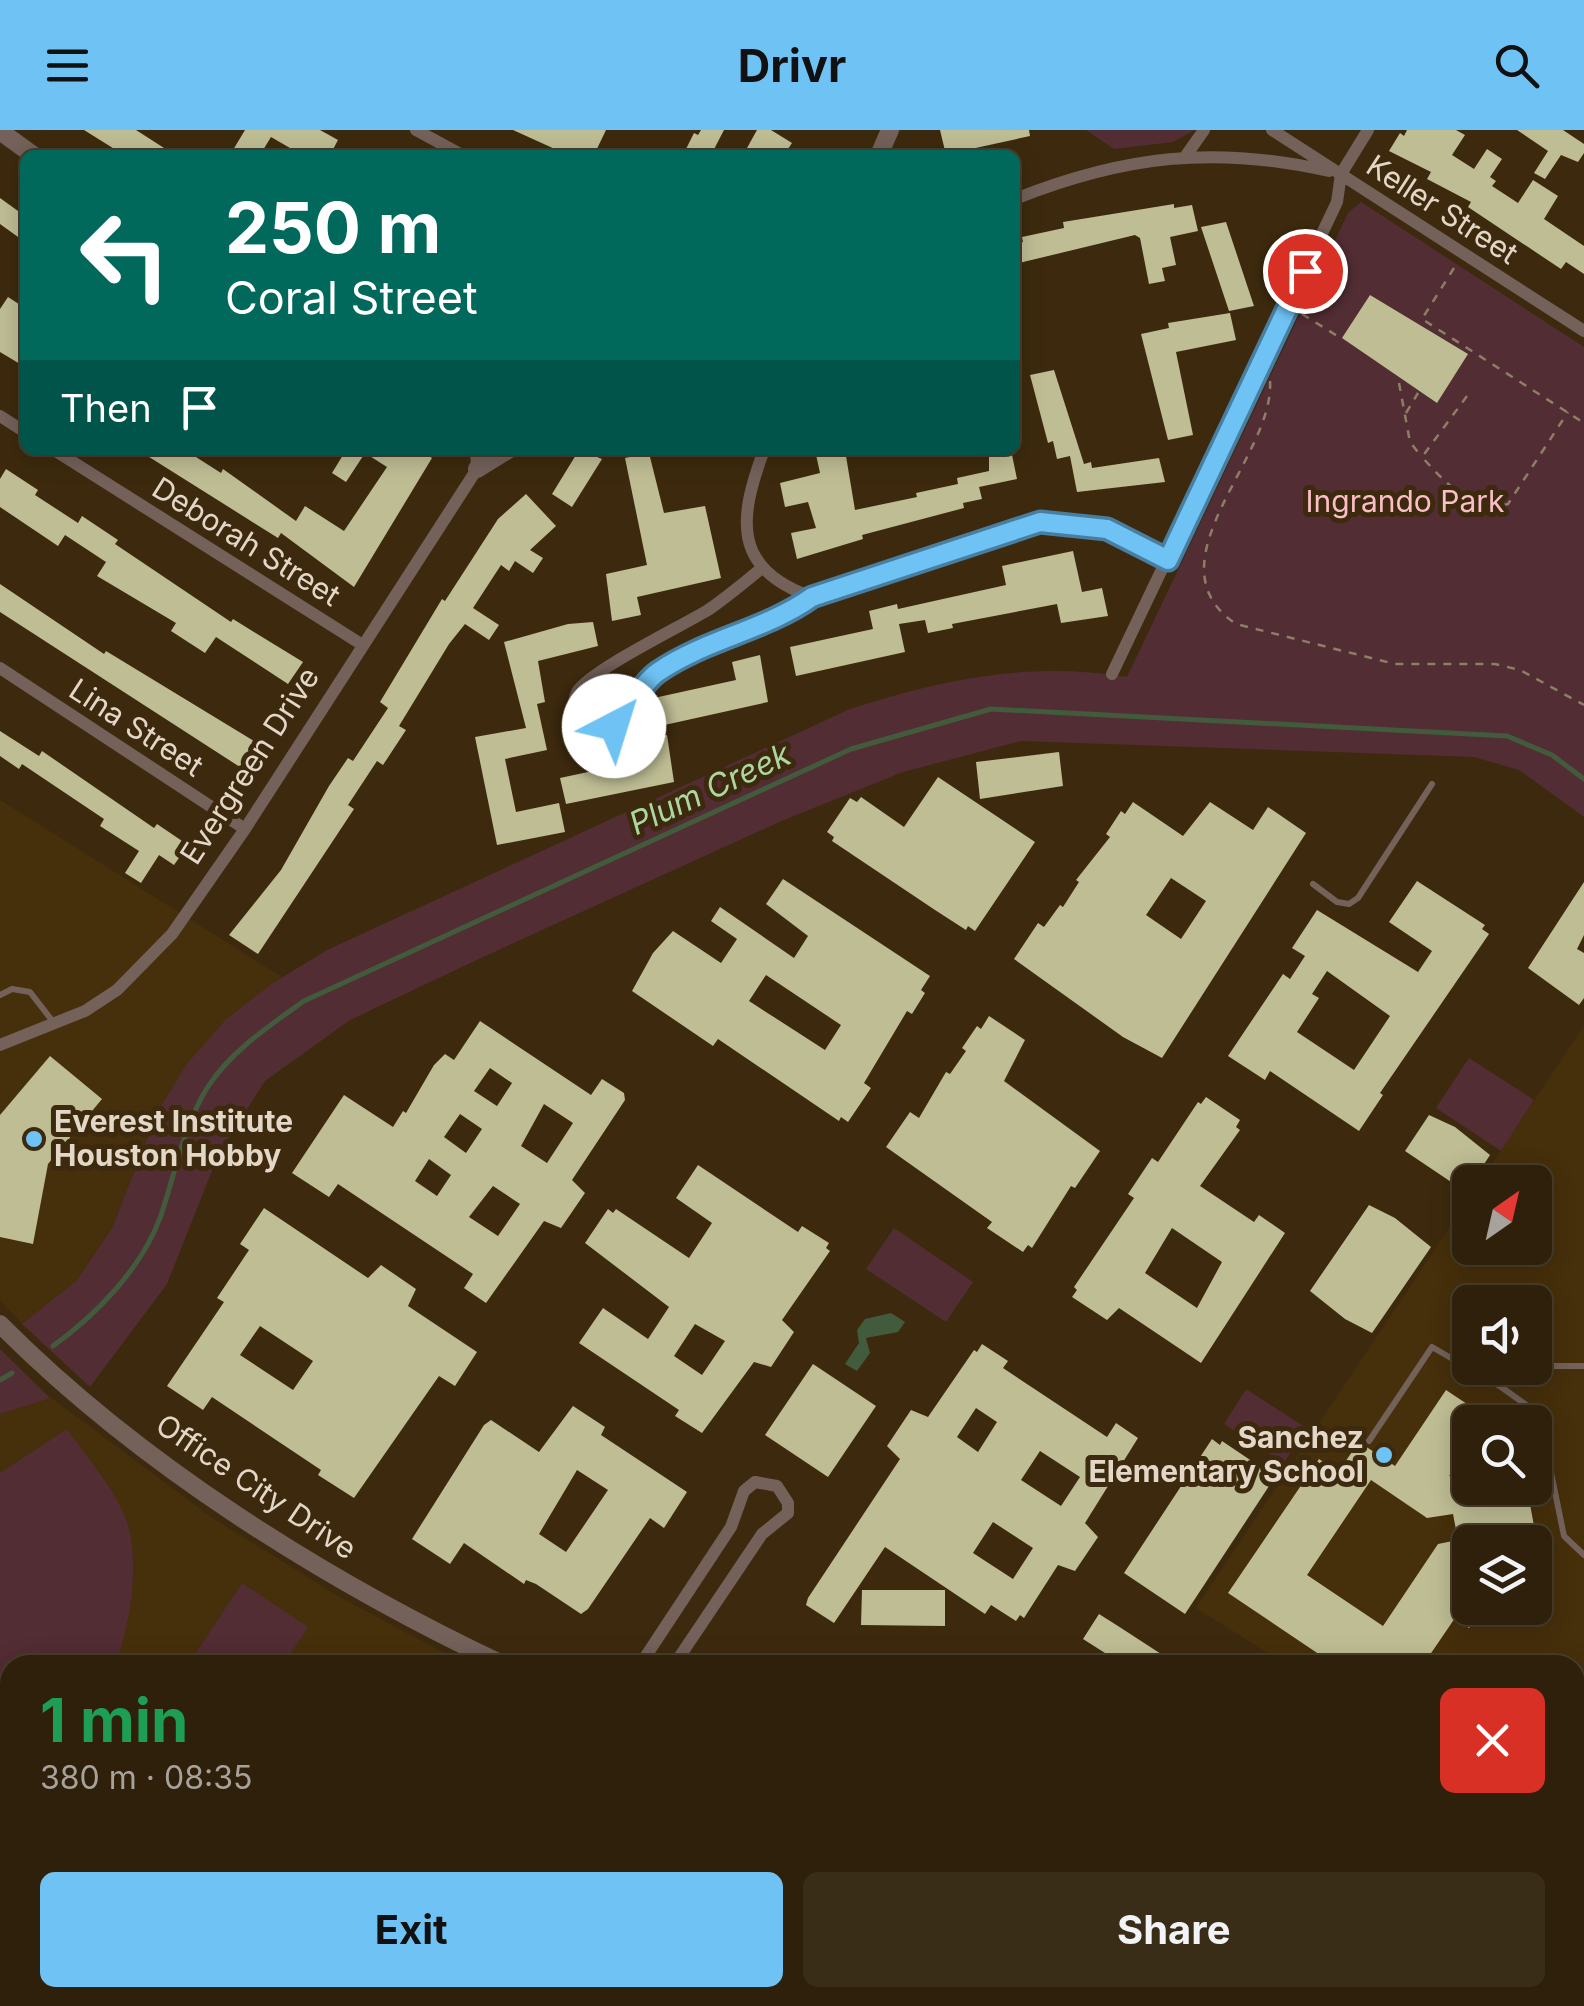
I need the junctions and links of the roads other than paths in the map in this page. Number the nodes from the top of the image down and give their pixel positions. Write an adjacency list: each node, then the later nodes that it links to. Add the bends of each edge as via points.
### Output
1 (416, 130): 7 (street)
2 (1204, 130): 8 (street)
3 (1272, 130): 9 (street, Keller Street)
4 (1368, 130): 9 (street)
5 (0, 131): 6 (street)
6 (26, 150)
7 (453, 150)
8 (1185, 157): 9 (street, via 1277,160); 10 (street, via 1137,160)
9 (1341, 174): 11 (street, Keller Street); 15 (street, via 1338,202)
10 (1020, 197)
11 (1584, 331)
12 (62, 455): 18 (street, Deborah Street)
13 (762, 455): 16 (street, via 745,500 748,540)
14 (476, 460): 18 (street, Evergreen Drive)
15 (1168, 560): 17 (street, via 1107,529 1040,522); 20 (street)
16 (763, 568): 17 (street); 17 (street, via 712,607 596,674 578,690 574,703 581,717 597,728 614,726 654,674)
17 (812, 597)
18 (361, 644): 22 (street, Evergreen Drive)
19 (0, 668): 22 (street, Lina Street)
20 (1112, 674)
21 (1432, 784): 23 (lane, via 1358,898 1337,902)
22 (245, 829): 25 (street, Evergreen Drive, via 148,962 117,990)
23 (1313, 884)
24 (0, 995): 25 (lane, via 30,992)
25 (55, 1024): 26 (street, Evergreen Drive)
26 (0, 1045)
27 (0, 1324): 33 (street, Office City Drive, via 89,1406 216,1499)
28 (1552, 1366): 29 (lane)
29 (1584, 1366)
30 (1501, 1387): 31 (lane, via 1432,1347); 32 (lane, via 1540,1414 1564,1536)
31 (1368, 1442)
32 (1584, 1556)
33 (485, 1655)
34 (647, 1655): 35 (street, via 731,1527 744,1490 755,1482 777,1486 788,1513 762,1534)
35 (681, 1655)

